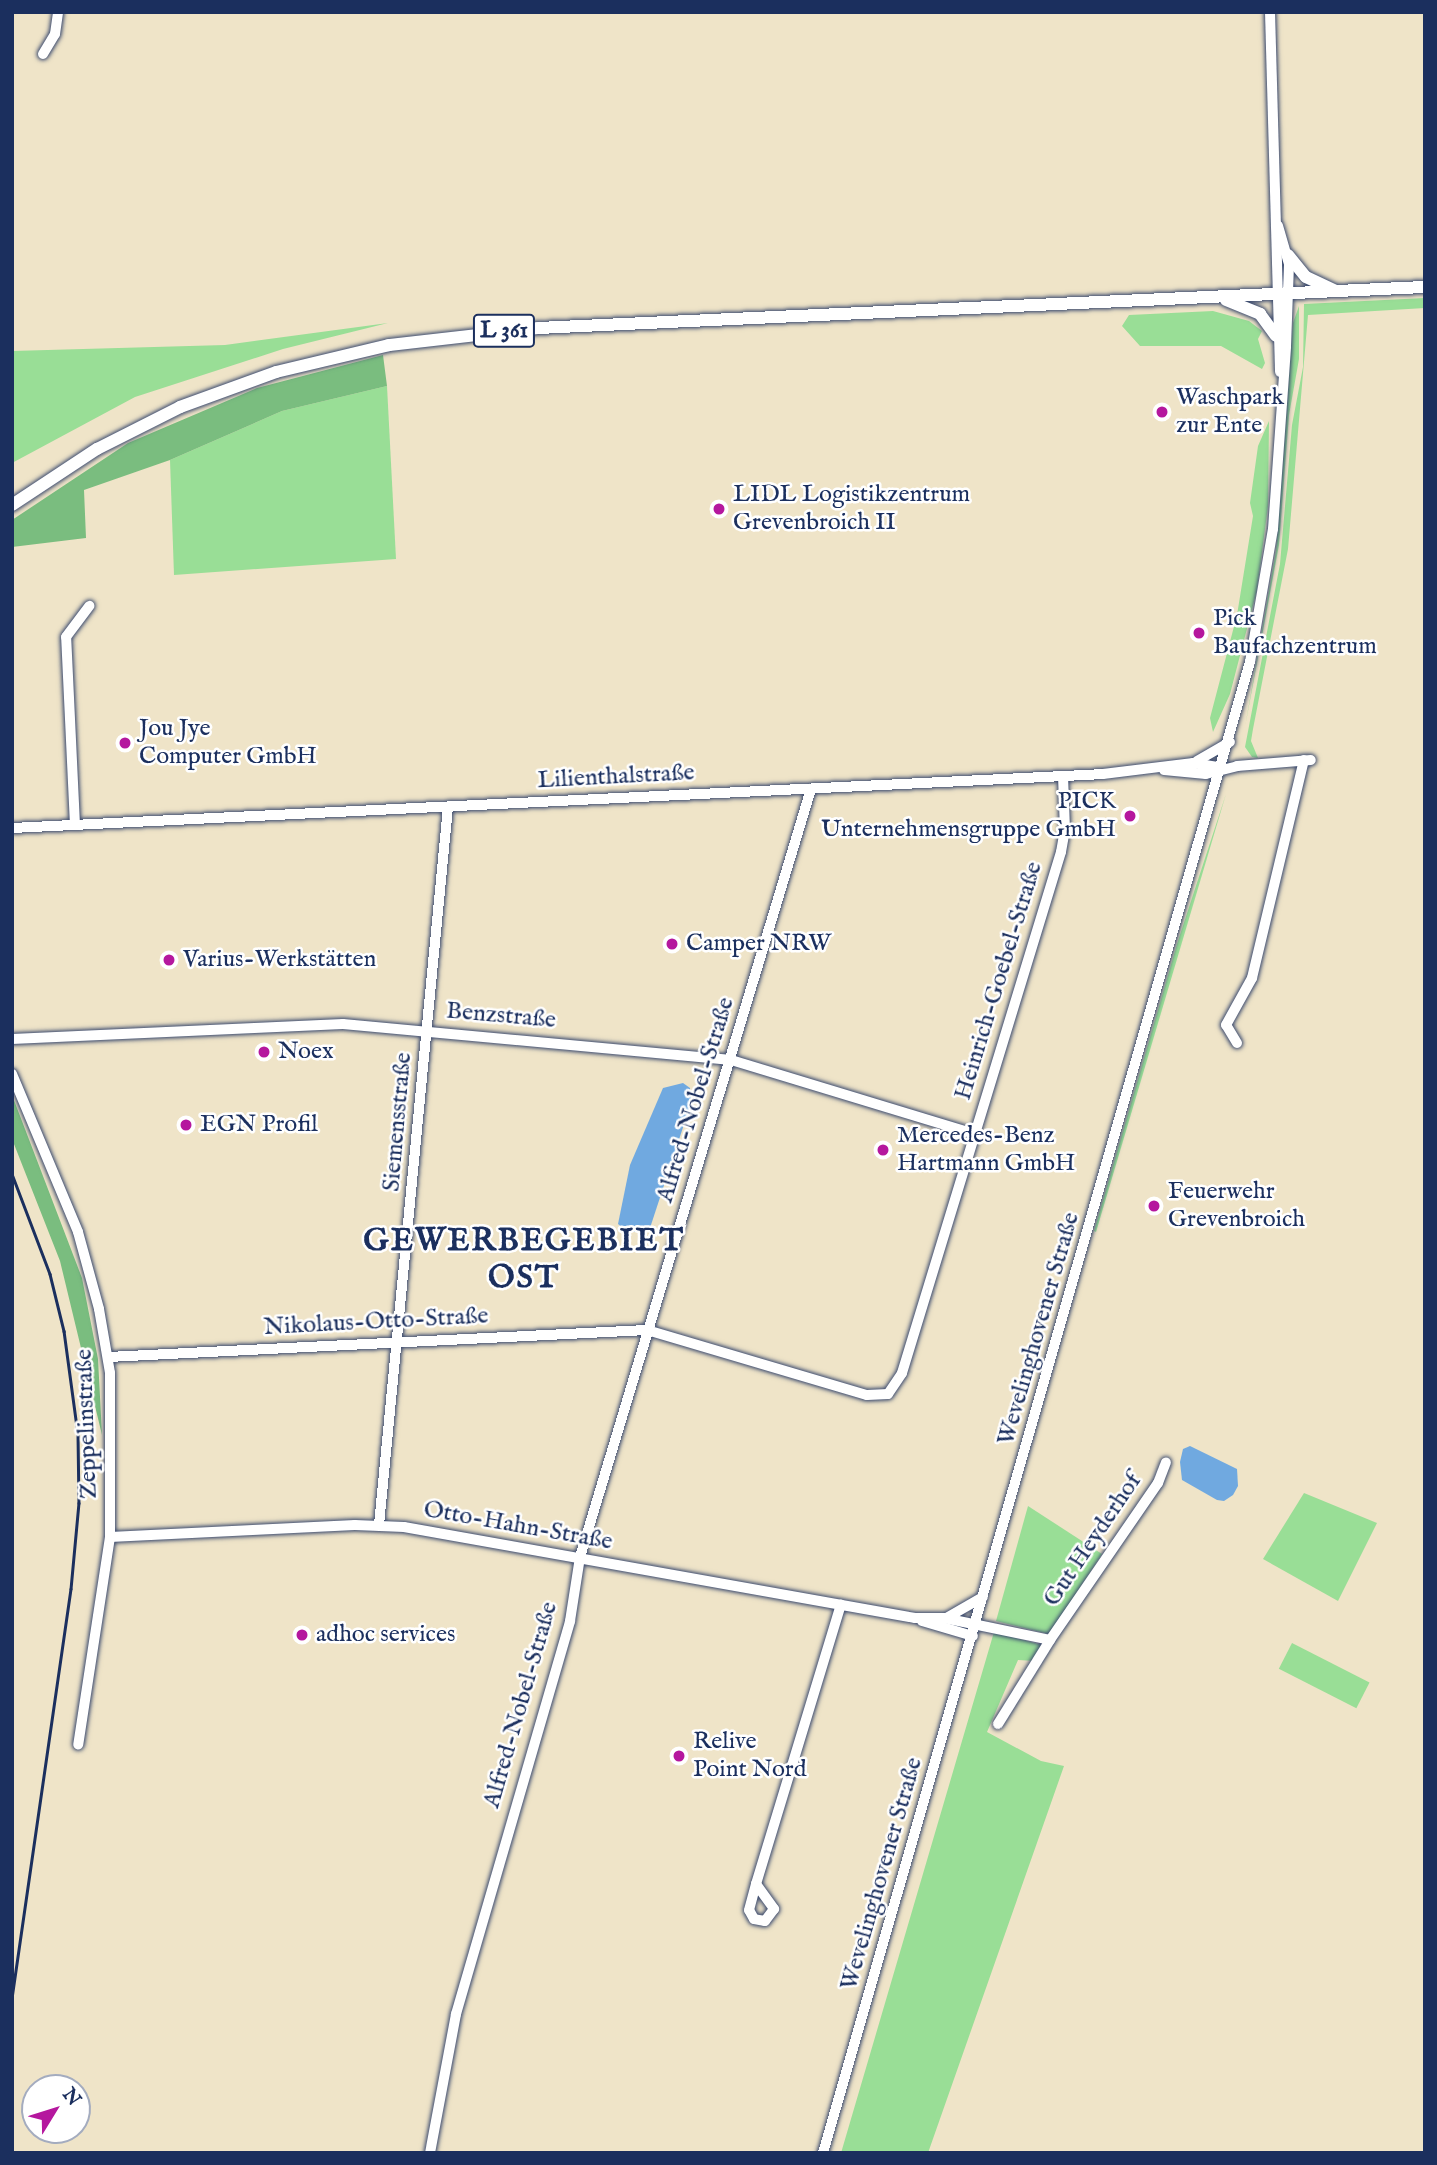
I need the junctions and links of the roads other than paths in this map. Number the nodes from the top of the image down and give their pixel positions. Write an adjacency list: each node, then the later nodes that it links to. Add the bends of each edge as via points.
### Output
1 (58, 12): 3 (street, via 55,34)
2 (1270, 12): 4 (street)
3 (43, 54)
4 (1278, 226): 5 (street, Wevelinghovener Straße); 8 (street, Wevelinghovener Straße)
5 (1288, 256): 7 (main road, L 361, via 1306,277); 9 (street, Wevelinghovener Straße)
6 (1425, 287): 7 (main road, L 361)
7 (1338, 291): 9 (main road, L 361)
8 (1276, 294): 9 (main road, L 361); 10 (main road, L 361); 11 (street, Wevelinghovener Straße)
9 (1289, 294): 12 (street, Wevelinghovener Straße)
10 (1212, 297): 11 (main road, L 361, via 1256,311); 13 (main road, L 361, via 538,328 388,345 276,372 180,407 110,441)
11 (1276, 336): 12 (street, Wevelinghovener Straße)
12 (1282, 386): 15 (street, Wevelinghovener Straße, via 1269,557)
13 (14, 503)
14 (89, 606): 22 (street, via 66,637)
15 (1230, 742): 16 (street, Lilienthalstraße); 17 (street, Wevelinghovener Straße)
16 (1193, 763): 17 (street, Lilienthalstraße); 18 (street, Lilienthalstraße)
17 (1224, 768): 18 (street, Lilienthalstraße, via 1196,775); 26 (street, Lilienthalstraße, via 1308,760 1252,978 1226,1025); 37 (street, Wevelinghovener Straße)
18 (1160, 769): 19 (street, Lilienthalstraße)
19 (1063, 776): 20 (street, Lilienthalstraße); 29 (street, Heinrich-Goebel-Straße, via 1065,830 1060,852)
20 (811, 789): 21 (street, Lilienthalstraße); 27 (street, Alfred-Nobel-Straße)
21 (448, 807): 22 (street, Lilienthalstraße); 24 (street, Siemensstraße)
22 (75, 825): 23 (street, Lilienthalstraße)
23 (12, 828)
24 (428, 1031): 25 (street, Benzstraße, via 299,1024); 27 (street, Benzstraße); 31 (street, Siemensstraße)
25 (12, 1039)
26 (1237, 1043)
27 (731, 1060): 29 (street, Benzstraße); 30 (street, Alfred-Nobel-Straße)
28 (12, 1074): 32 (street, Zeppelinstraße, via 78,1233)
29 (974, 1134): 30 (street, Heinrich-Goebel-Straße, via 902,1373 888,1394 867,1395)
30 (647, 1330): 31 (street, Nikolaus-Otto-Straße); 36 (street, Alfred-Nobel-Straße)
31 (398, 1341): 32 (street, Nikolaus-Otto-Straße); 34 (street, Siemensstraße)
32 (108, 1357): 35 (street, Zeppelinstraße)
33 (1166, 1462): 43 (street, Gut Heyderhof, via 1158,1483)
34 (379, 1525): 35 (street, Otto-Hahn-Straße); 36 (street, Otto-Hahn-Straße)
35 (110, 1537): 45 (street, Zeppelinstraße)
36 (580, 1556): 38 (street, Otto-Hahn-Straße); 47 (street, Alfred-Nobel-Straße, via 570,1621 467,1972)
37 (985, 1594): 40 (street, Otto-Hahn-Straße, via 969,1608); 41 (street, Wevelinghovener Straße)
38 (841, 1605): 39 (street, Otto-Hahn-Straße); 46 (street)
39 (915, 1618): 40 (street, Otto-Hahn-Straße); 42 (street, Otto-Hahn-Straße)
40 (944, 1618): 41 (street, Otto-Hahn-Straße)
41 (977, 1624): 42 (street, Wevelinghovener Straße); 43 (street, Gut Heyderhof)
42 (973, 1636): 48 (street, Wevelinghovener Straße)
43 (1050, 1640): 44 (street, Gut Heyderhof)
44 (998, 1724)
45 (78, 1745)
46 (756, 1884)
47 (430, 2153)
48 (823, 2153)

